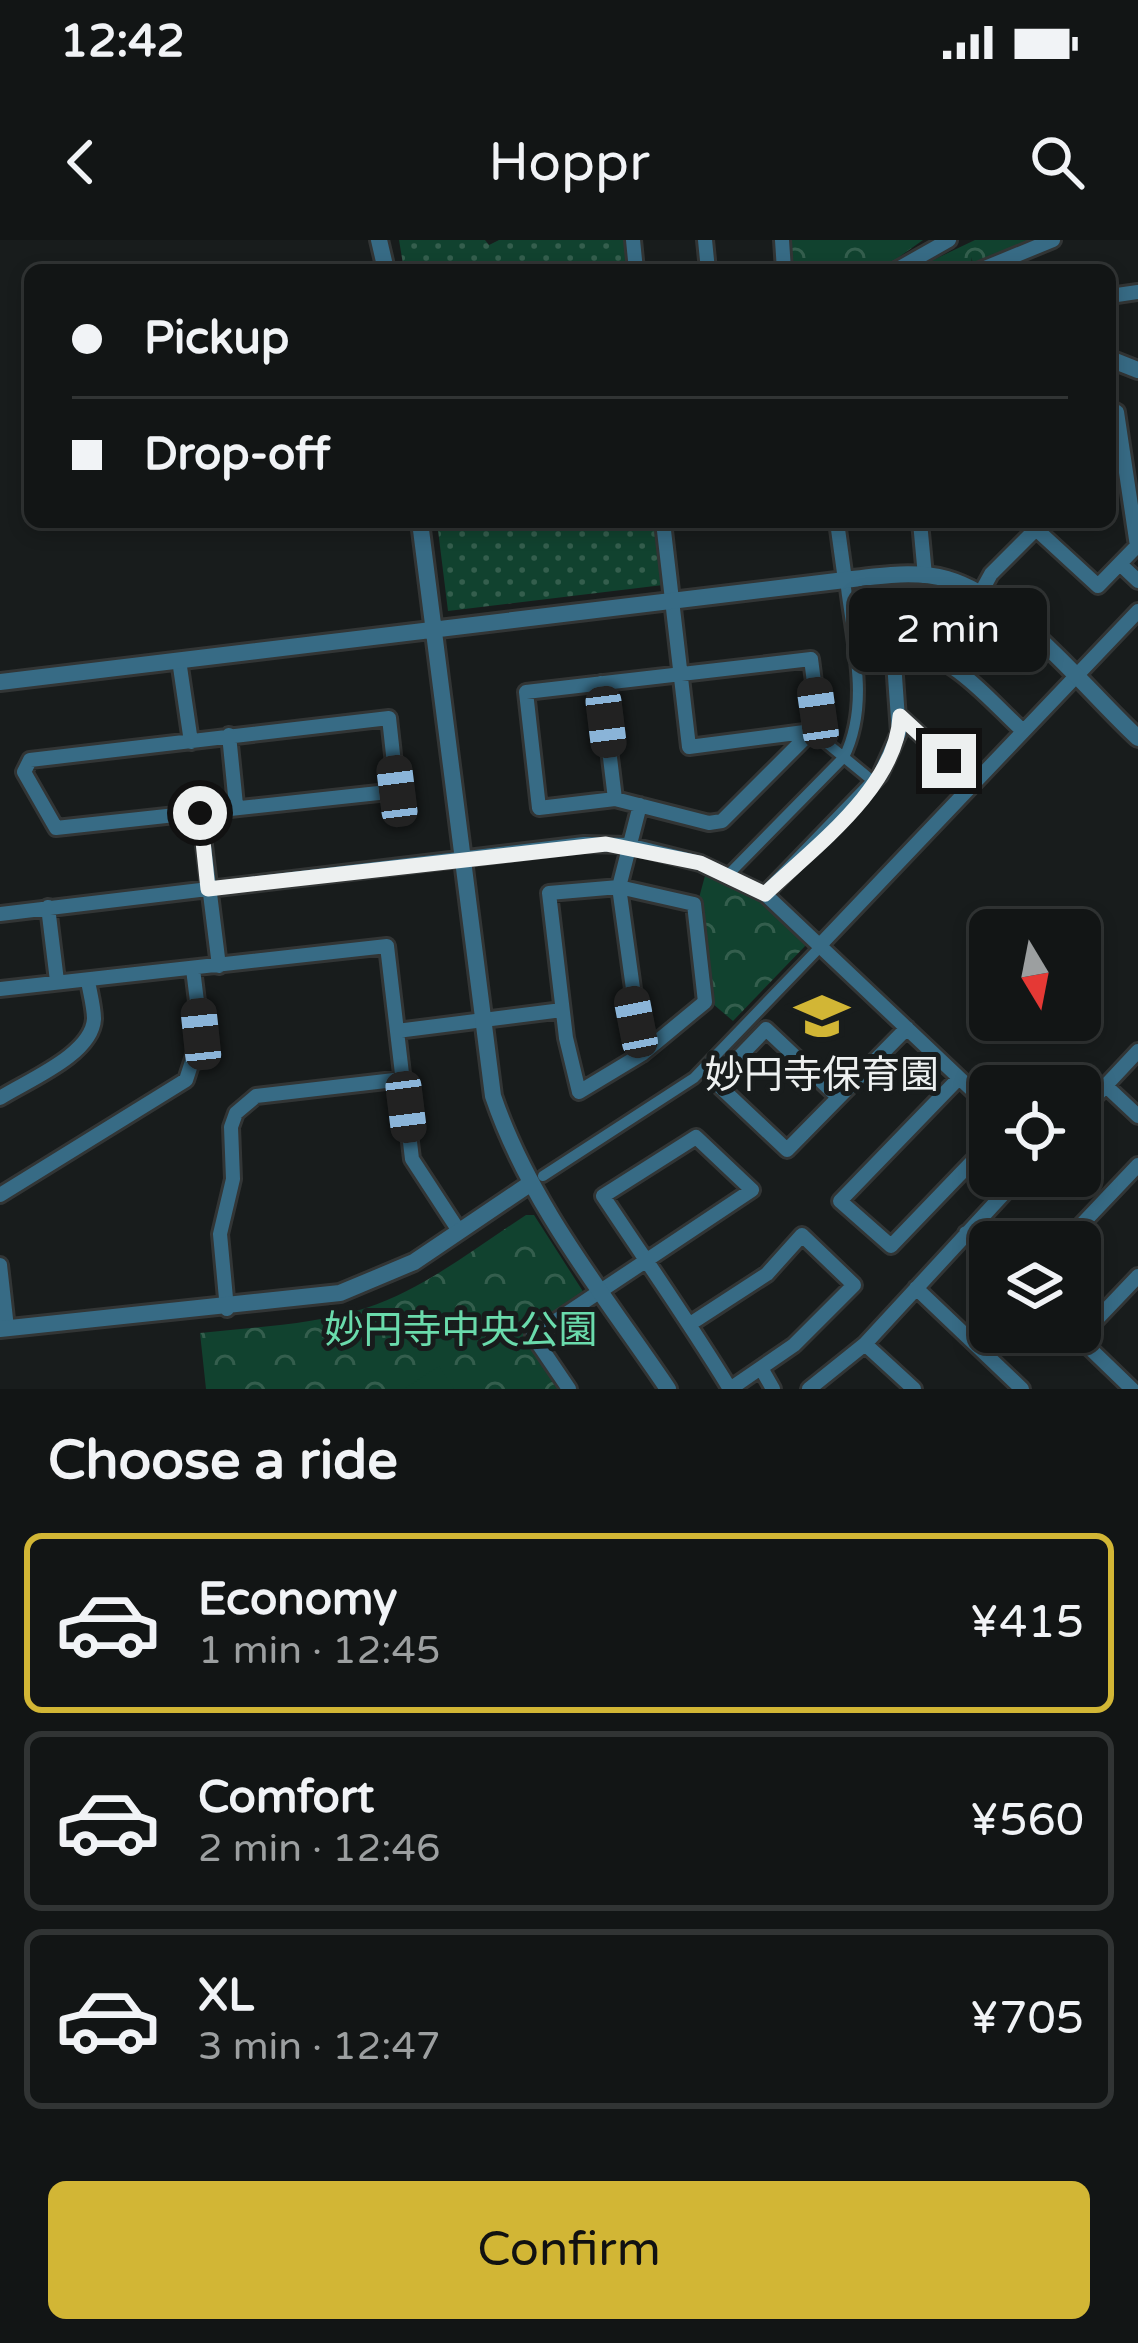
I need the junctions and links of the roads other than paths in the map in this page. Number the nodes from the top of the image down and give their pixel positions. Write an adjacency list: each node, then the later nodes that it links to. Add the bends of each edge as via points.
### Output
1 (949, 240): 3 (street)
2 (1053, 240): 4 (street)
3 (907, 264)
4 (995, 264)
5 (1116, 411): 6 (street)
6 (1118, 470): 13 (street, via 1137,546)
7 (421, 528): 20 (street)
8 (664, 528): 18 (street)
9 (838, 528): 16 (street)
10 (921, 528): 14 (street)
11 (1032, 528): 17 (street)
12 (1038, 528): 13 (street, via 1098,586)
13 (1120, 564): 15 (street)
14 (925, 576): 16 (street); 17 (street)
15 (1138, 581)
16 (845, 584): 18 (street); 32 (street, via 860,709)
17 (980, 594): 23 (street)
18 (671, 601): 20 (street); 22 (street)
19 (1138, 611): 23 (street)
20 (433, 629): 21 (street); 40 (street)
21 (179, 660): 24 (street); 31 (street)
22 (680, 674): 25 (street); 27 (street, via 689,746); 27 (street, via 811,658 818,713)
23 (1074, 679): 28 (street); 30 (street)
24 (0, 682)
25 (601, 683): 35 (street); 35 (street, via 526,692 539,808)
26 (900, 716): 28 (street, via 892,648 919,649 948,662); 33 (street); 34 (street)
27 (812, 730): 32 (street); 37 (street, via 722,821)
28 (1023, 731): 34 (street)
29 (229, 735): 31 (street); 36 (street); 36 (street, via 389,718 397,791)
30 (1138, 738)
31 (191, 742): 38 (street, via 30,760 24,772 56,828)
32 (844, 757): 33 (street); 41 (street)
33 (874, 782): 44 (street)
34 (973, 783): 47 (street)
35 (615, 799): 37 (street)
36 (236, 805): 38 (street)
37 (640, 805): 39 (street)
38 (200, 813): 43 (street)
39 (628, 845): 40 (street); 41 (street); 42 (street)
40 (460, 859): 43 (street); 54 (street)
41 (729, 874): 44 (street)
42 (619, 887): 53 (street, via 549,893); 58 (street); 58 (street, via 694,904 705,1002)
43 (208, 889): 45 (street); 48 (street)
44 (765, 894): 47 (street)
45 (48, 907): 46 (street); 51 (street)
46 (0, 914)
47 (820, 946): 55 (street); 69 (street, via 694,1078)
48 (219, 966): 49 (street); 56 (street, via 387,946)
49 (193, 969): 50 (street); 70 (street, via 201,1034 186,1080)
50 (88, 981): 51 (street); 65 (street, via 88,1036)
51 (57, 982): 52 (street)
52 (0, 988)
53 (562, 1010): 54 (street); 58 (street, via 579,1092)
54 (480, 1020): 56 (street); 69 (street, via 507,1140)
55 (907, 1028): 59 (street); 64 (street)
56 (397, 1030): 60 (street)
57 (1138, 1052): 61 (street)
58 (642, 1054)
59 (958, 1078): 62 (street); 67 (street, via 840,1201 891,1246)
60 (403, 1079): 73 (street, via 412,1159); 80 (street, via 256,1096 236,1113 220,1234)
61 (1106, 1086): 63 (street); 66 (street)
62 (969, 1088)
63 (1101, 1091)
64 (838, 1097): 64 (street, via 787,1150 715,1082 766,1029)
65 (0, 1098)
66 (1138, 1117)
67 (969, 1165)
68 (1138, 1165): 72 (street)
69 (537, 1180): 73 (street); 79 (street)
70 (0, 1196)
71 (1000, 1197): 74 (street)
72 (1085, 1221)
73 (460, 1232): 80 (street, via 340,1293)
74 (967, 1233): 78 (street)
75 (646, 1261): 75 (street, via 752,1190 696,1136 603,1196); 79 (street); 82 (street)
76 (0, 1265): 83 (street)
77 (1138, 1276): 81 (street)
78 (916, 1288): 84 (street); 93 (street)
79 (602, 1290): 88 (street, via 533,1336); 89 (street)
80 (227, 1309): 83 (street)
81 (1101, 1311)
82 (690, 1324): 86 (street, via 730,1389); 86 (street, via 766,1274 802,1235 854,1285)
83 (3, 1329)
84 (865, 1344): 91 (street); 92 (street)
85 (1095, 1353): 87 (street)
86 (761, 1368): 90 (street)
87 (1135, 1388)
88 (569, 1389)
89 (668, 1389)
90 (773, 1389)
91 (809, 1389)
92 (914, 1389)
93 (1022, 1389)

